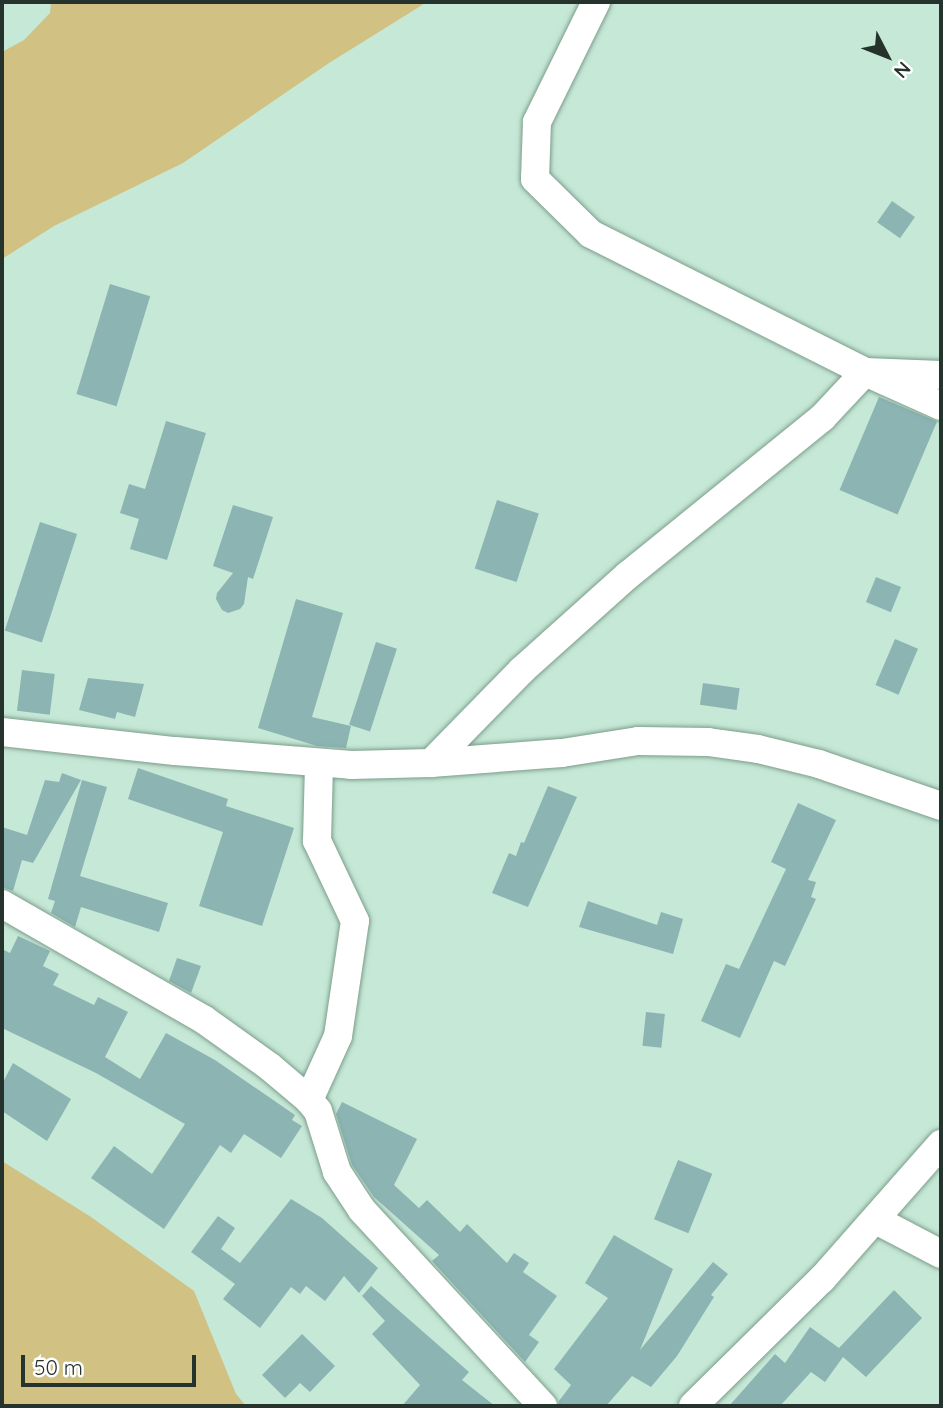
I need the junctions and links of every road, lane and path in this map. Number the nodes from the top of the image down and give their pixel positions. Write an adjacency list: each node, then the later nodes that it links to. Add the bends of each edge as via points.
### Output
1 (596, 2): 2 (street, via 537,122 535,179 591,234)
2 (865, 372): 3 (street); 4 (street); 7 (street, via 822,418 628,575 522,670)
3 (941, 375)
4 (941, 406)
5 (2, 732): 6 (street)
6 (319, 763): 7 (street); 10 (street, via 317,841 355,921 338,1036)
7 (431, 763): 8 (street, via 638,741 708,742 819,764)
8 (941, 806)
9 (2, 905): 10 (street, via 203,1019)
10 (309, 1100): 14 (street, via 318,1111 337,1172 362,1210)
11 (941, 1144): 12 (street)
12 (876, 1220): 13 (street); 15 (street)
13 (941, 1254)
14 (543, 1406)
15 (693, 1406)

